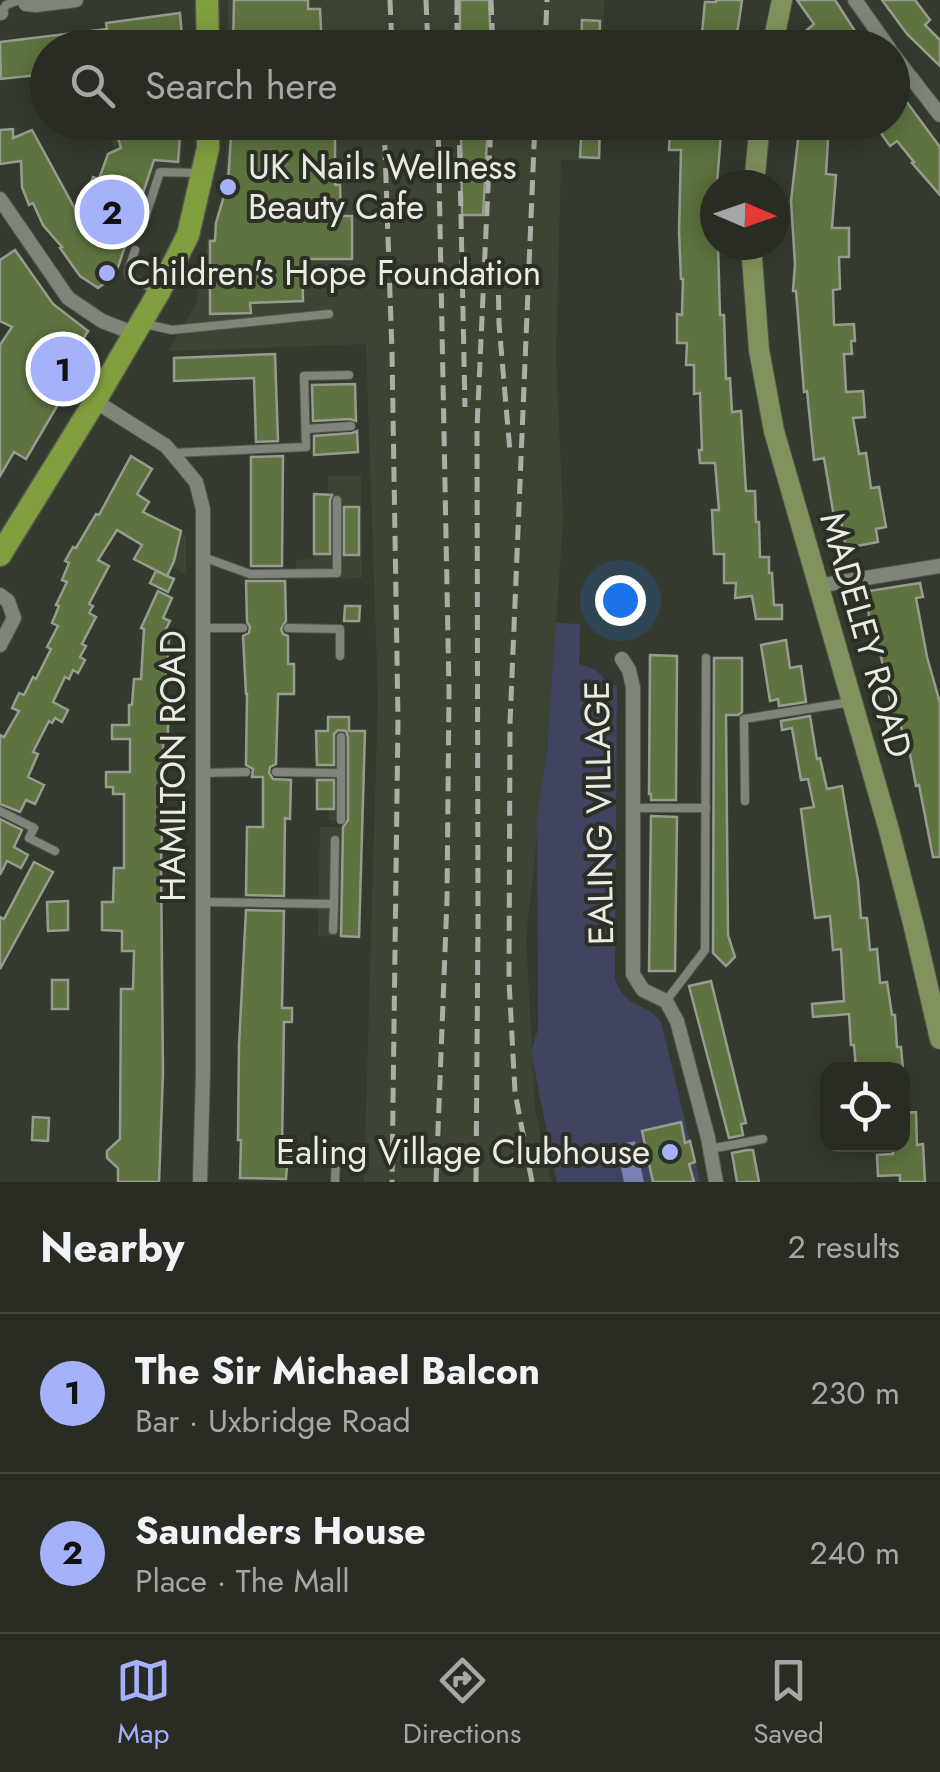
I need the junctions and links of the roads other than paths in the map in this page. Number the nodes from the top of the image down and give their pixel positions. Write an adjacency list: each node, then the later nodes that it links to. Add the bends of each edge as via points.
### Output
1 (21, 0): 2 (street); 6 (lane)
2 (76, 0)
3 (208, 0): 7 (main road)
4 (782, 0): 8 (street)
5 (856, 0): 9 (street)
6 (0, 10)
7 (208, 30)
8 (776, 30)
9 (877, 30)
10 (910, 75): 11 (street)
11 (940, 114)
12 (208, 140): 15 (main road)
13 (758, 140): 14 (street)
14 (755, 170)
15 (203, 174): 17 (lane, via 160,172); 20 (main road, via 188,235)
16 (0, 199): 22 (street, via 68,298 102,321)
17 (142, 228)
18 (136, 250): 20 (lane, via 129,277)
19 (752, 260): 32 (street, MADELEY ROAD, via 758,350 774,432)
20 (159, 292): 22 (main road)
21 (328, 314): 22 (lane)
22 (137, 328): 24 (main road)
23 (349, 375): 26 (lane, via 304,376)
24 (95, 401): 27 (street, HAMILTON ROAD); 29 (main road)
25 (351, 426): 26 (lane)
26 (306, 428): 27 (lane, via 306,448)
27 (172, 453): 30 (street, HAMILTON ROAD, via 196,482)
28 (337, 500): 30 (lane, via 337,573 250,574)
29 (0, 554)
30 (204, 557): 34 (street, HAMILTON ROAD)
31 (940, 566): 32 (street)
32 (817, 586): 41 (street, MADELEY ROAD)
33 (0, 595): 37 (street, via 14,618)
34 (202, 628): 35 (lane); 45 (street, HAMILTON ROAD)
35 (243, 628)
36 (288, 628): 38 (lane, via 340,629)
37 (0, 645)
38 (340, 656)
39 (706, 658): 49 (lane)
40 (622, 659): 48 (street, EALING VILLAGE, via 633,687)
41 (851, 702): 47 (lane, via 744,719); 58 (street, MADELEY ROAD)
42 (341, 737): 46 (lane)
43 (246, 772): 45 (lane)
44 (276, 772): 46 (lane)
45 (202, 773): 54 (street, HAMILTON ROAD)
46 (341, 773): 51 (lane)
47 (744, 801)
48 (633, 808): 49 (lane); 57 (street, EALING VILLAGE, via 633,974 643,990)
49 (706, 808): 57 (lane, via 705,950)
50 (0, 811): 53 (lane, via 34,828 29,838)
51 (342, 820)
52 (336, 840): 55 (lane)
53 (55, 851)
54 (202, 902): 55 (lane); 62 (street, HAMILTON ROAD)
55 (334, 904): 56 (lane)
56 (334, 930)
57 (666, 1001): 60 (street, EALING VILLAGE)
58 (940, 1039)
59 (763, 1139): 60 (lane)
60 (710, 1149): 64 (street, EALING VILLAGE)
61 (336, 1157): 63 (lane)
62 (200, 1182)
63 (336, 1182)
64 (716, 1182)

